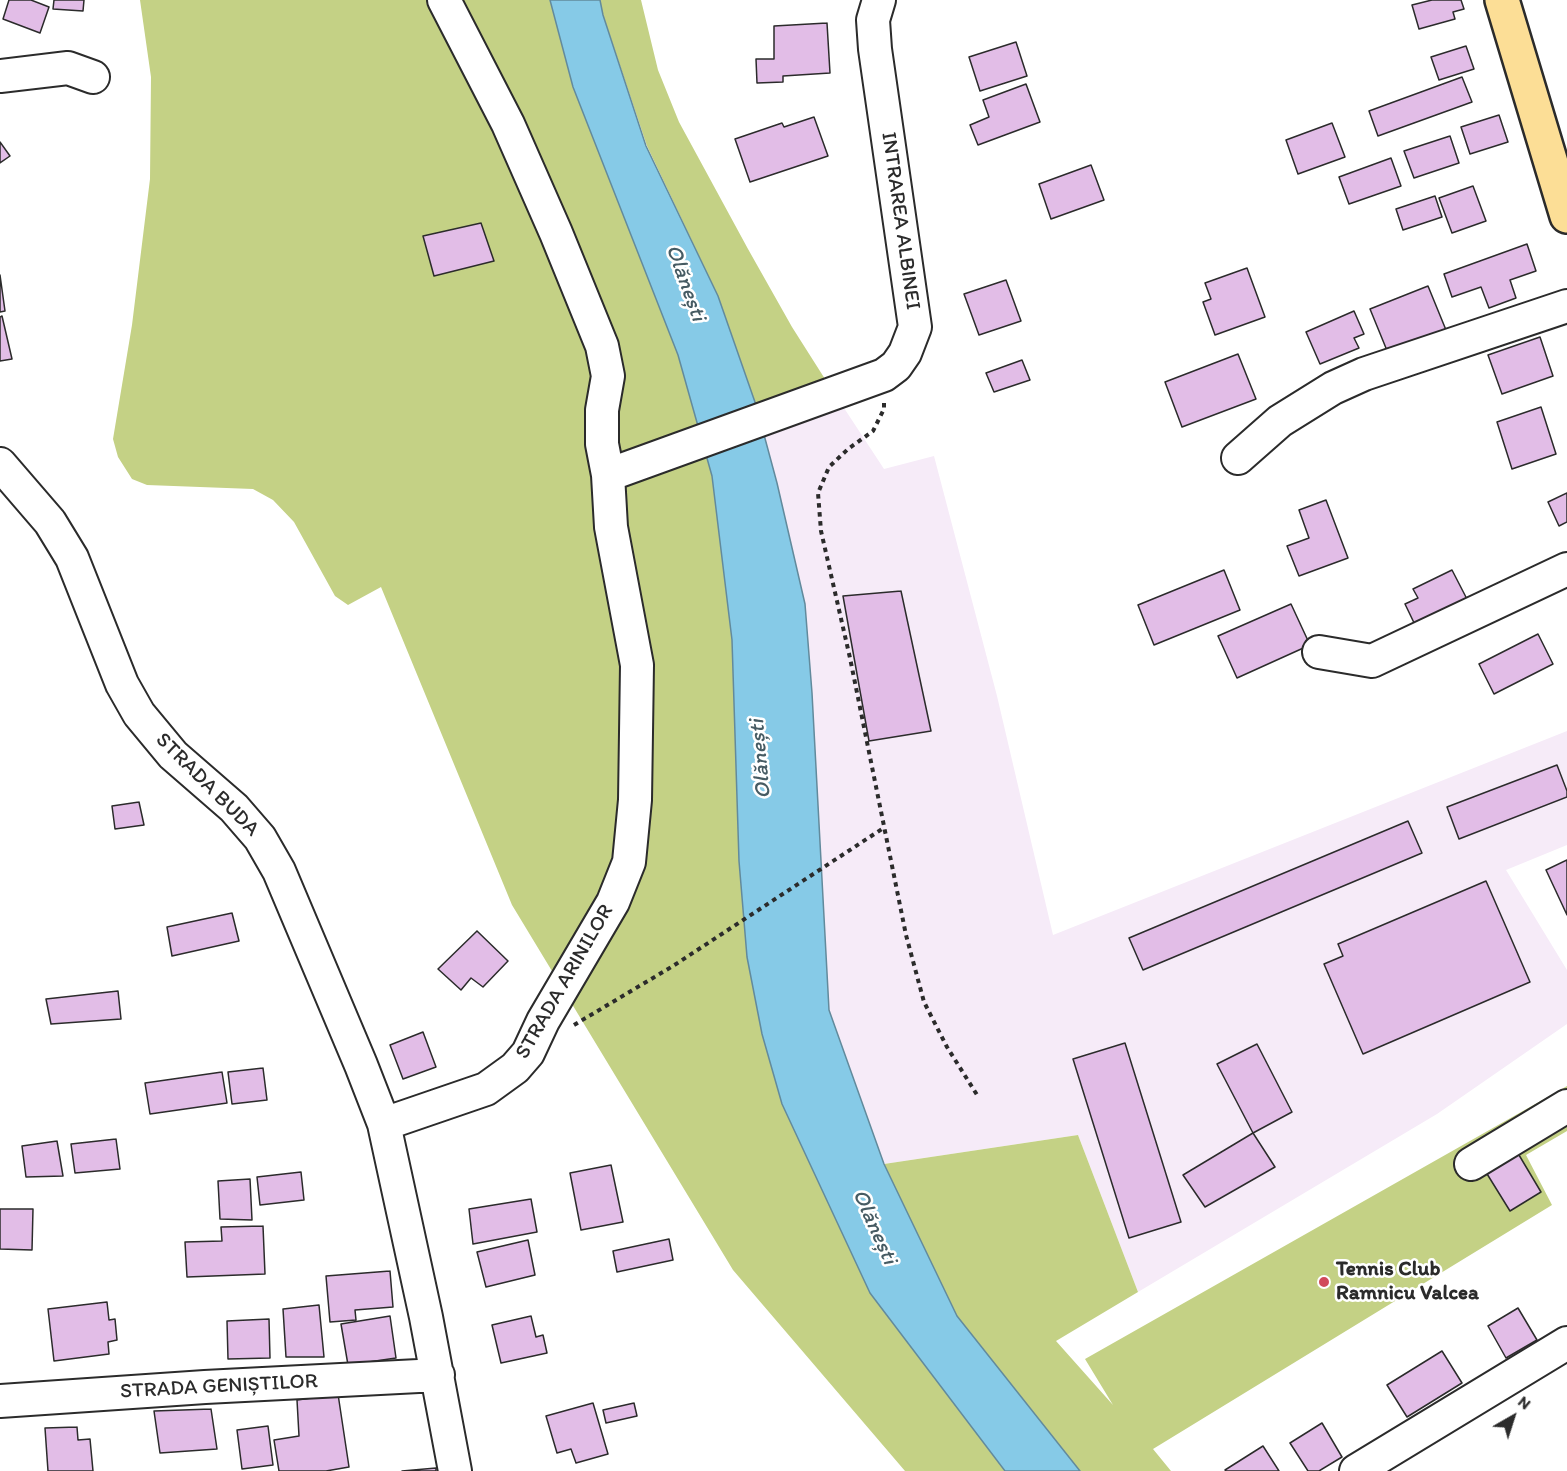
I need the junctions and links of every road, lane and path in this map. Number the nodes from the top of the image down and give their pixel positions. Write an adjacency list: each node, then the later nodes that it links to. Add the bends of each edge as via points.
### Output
1 (444, 0): 11 (street, STRADA ARINILOR, via 508,124 602,346 608,376 602,444)
2 (879, 0): 8 (street, INTRAREA ALBINEI, via 873,20 875,50 915,327 896,366)
3 (1502, 0): 6 (main road)
4 (0, 76): 5 (street, via 68,68)
5 (93, 77)
6 (1567, 216)
7 (1567, 306): 9 (street, via 1333,388 1280,421)
8 (884, 375): 11 (street, INTRAREA ALBINEI); 14 (path, via 884,408 873,431 829,467 818,493 821,531)
9 (1238, 458)
10 (0, 464): 18 (street, STRADA BUDA, via 50,522 72,558 122,684 139,714 173,755 234,808 275,862)
11 (608, 475): 18 (street, STRADA ARINILOR, via 612,527 637,665 635,800 628,862 613,902 528,1053 515,1068 486,1089)
12 (1567, 569): 13 (street, via 1372,661)
13 (1319, 652)
14 (885, 827): 15 (path, via 673,966); 16 (path, via 924,1002 946,1047)
15 (566, 1030)
16 (979, 1098)
17 (1567, 1106): 19 (street)
18 (384, 1124): 21 (street)
19 (1471, 1164)
20 (1567, 1343): 24 (street)
21 (438, 1374): 22 (street, STRADA GENIȘTILOR); 23 (street)
22 (0, 1401)
23 (455, 1471)
24 (1356, 1471)

